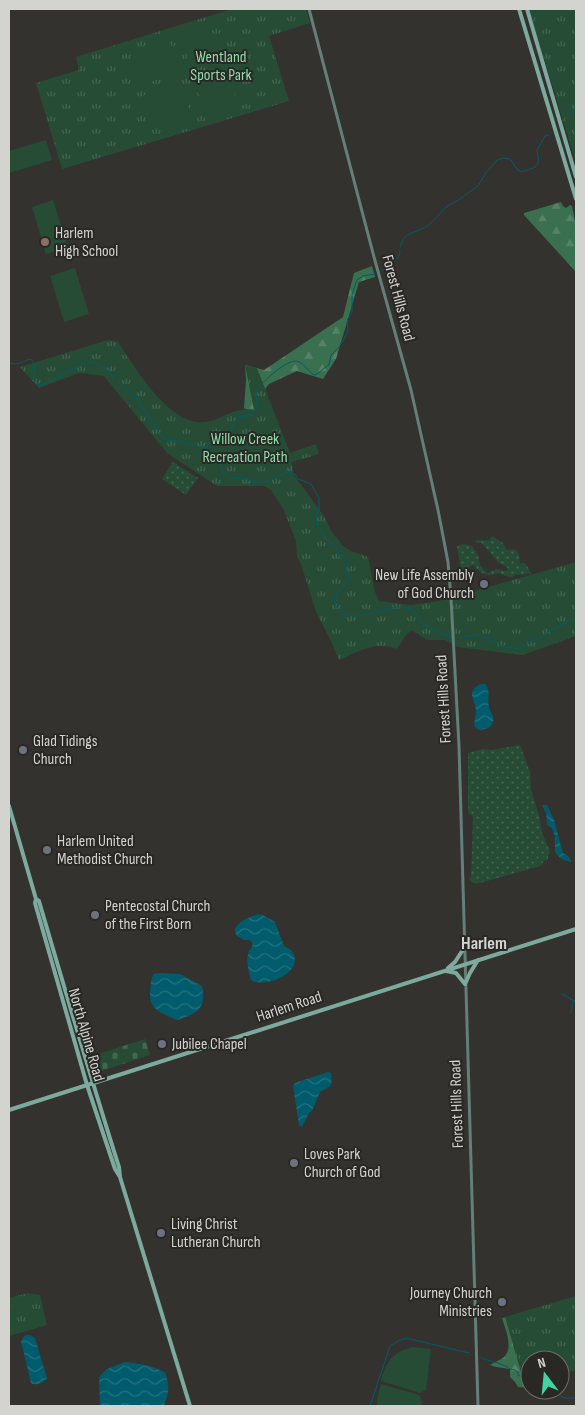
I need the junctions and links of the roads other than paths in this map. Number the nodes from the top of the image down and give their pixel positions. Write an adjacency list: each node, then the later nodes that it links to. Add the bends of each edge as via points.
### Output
1 (310, 9): 9 (street, Forest Hills Road, via 411,390 448,562 458,708)
2 (519, 9): 5 (main road)
3 (527, 9): 4 (main road)
4 (576, 177)
5 (576, 199)
6 (9, 806): 7 (main road, North Alpine Road)
7 (36, 899): 14 (main road, North Alpine Road); 15 (main road, North Alpine Road)
8 (576, 929): 10 (main road, Harlem Road)
9 (464, 948): 11 (street, Forest Hills Road); 12 (main road)
10 (478, 960): 11 (main road, Harlem Road); 13 (main road)
11 (465, 964): 12 (main road, Harlem Road); 13 (street, Forest Hills Road)
12 (444, 971): 13 (main road, via 456,973); 14 (main road, Harlem Road)
13 (466, 984): 19 (street, Forest Hills Road)
14 (93, 1083): 15 (main road, Harlem Road); 17 (main road, North Alpine Road)
15 (87, 1085): 16 (main road, Harlem Road); 17 (main road, North Alpine Road)
16 (9, 1110)
17 (120, 1177): 18 (main road, North Alpine Road)
18 (190, 1406)
19 (478, 1406)

